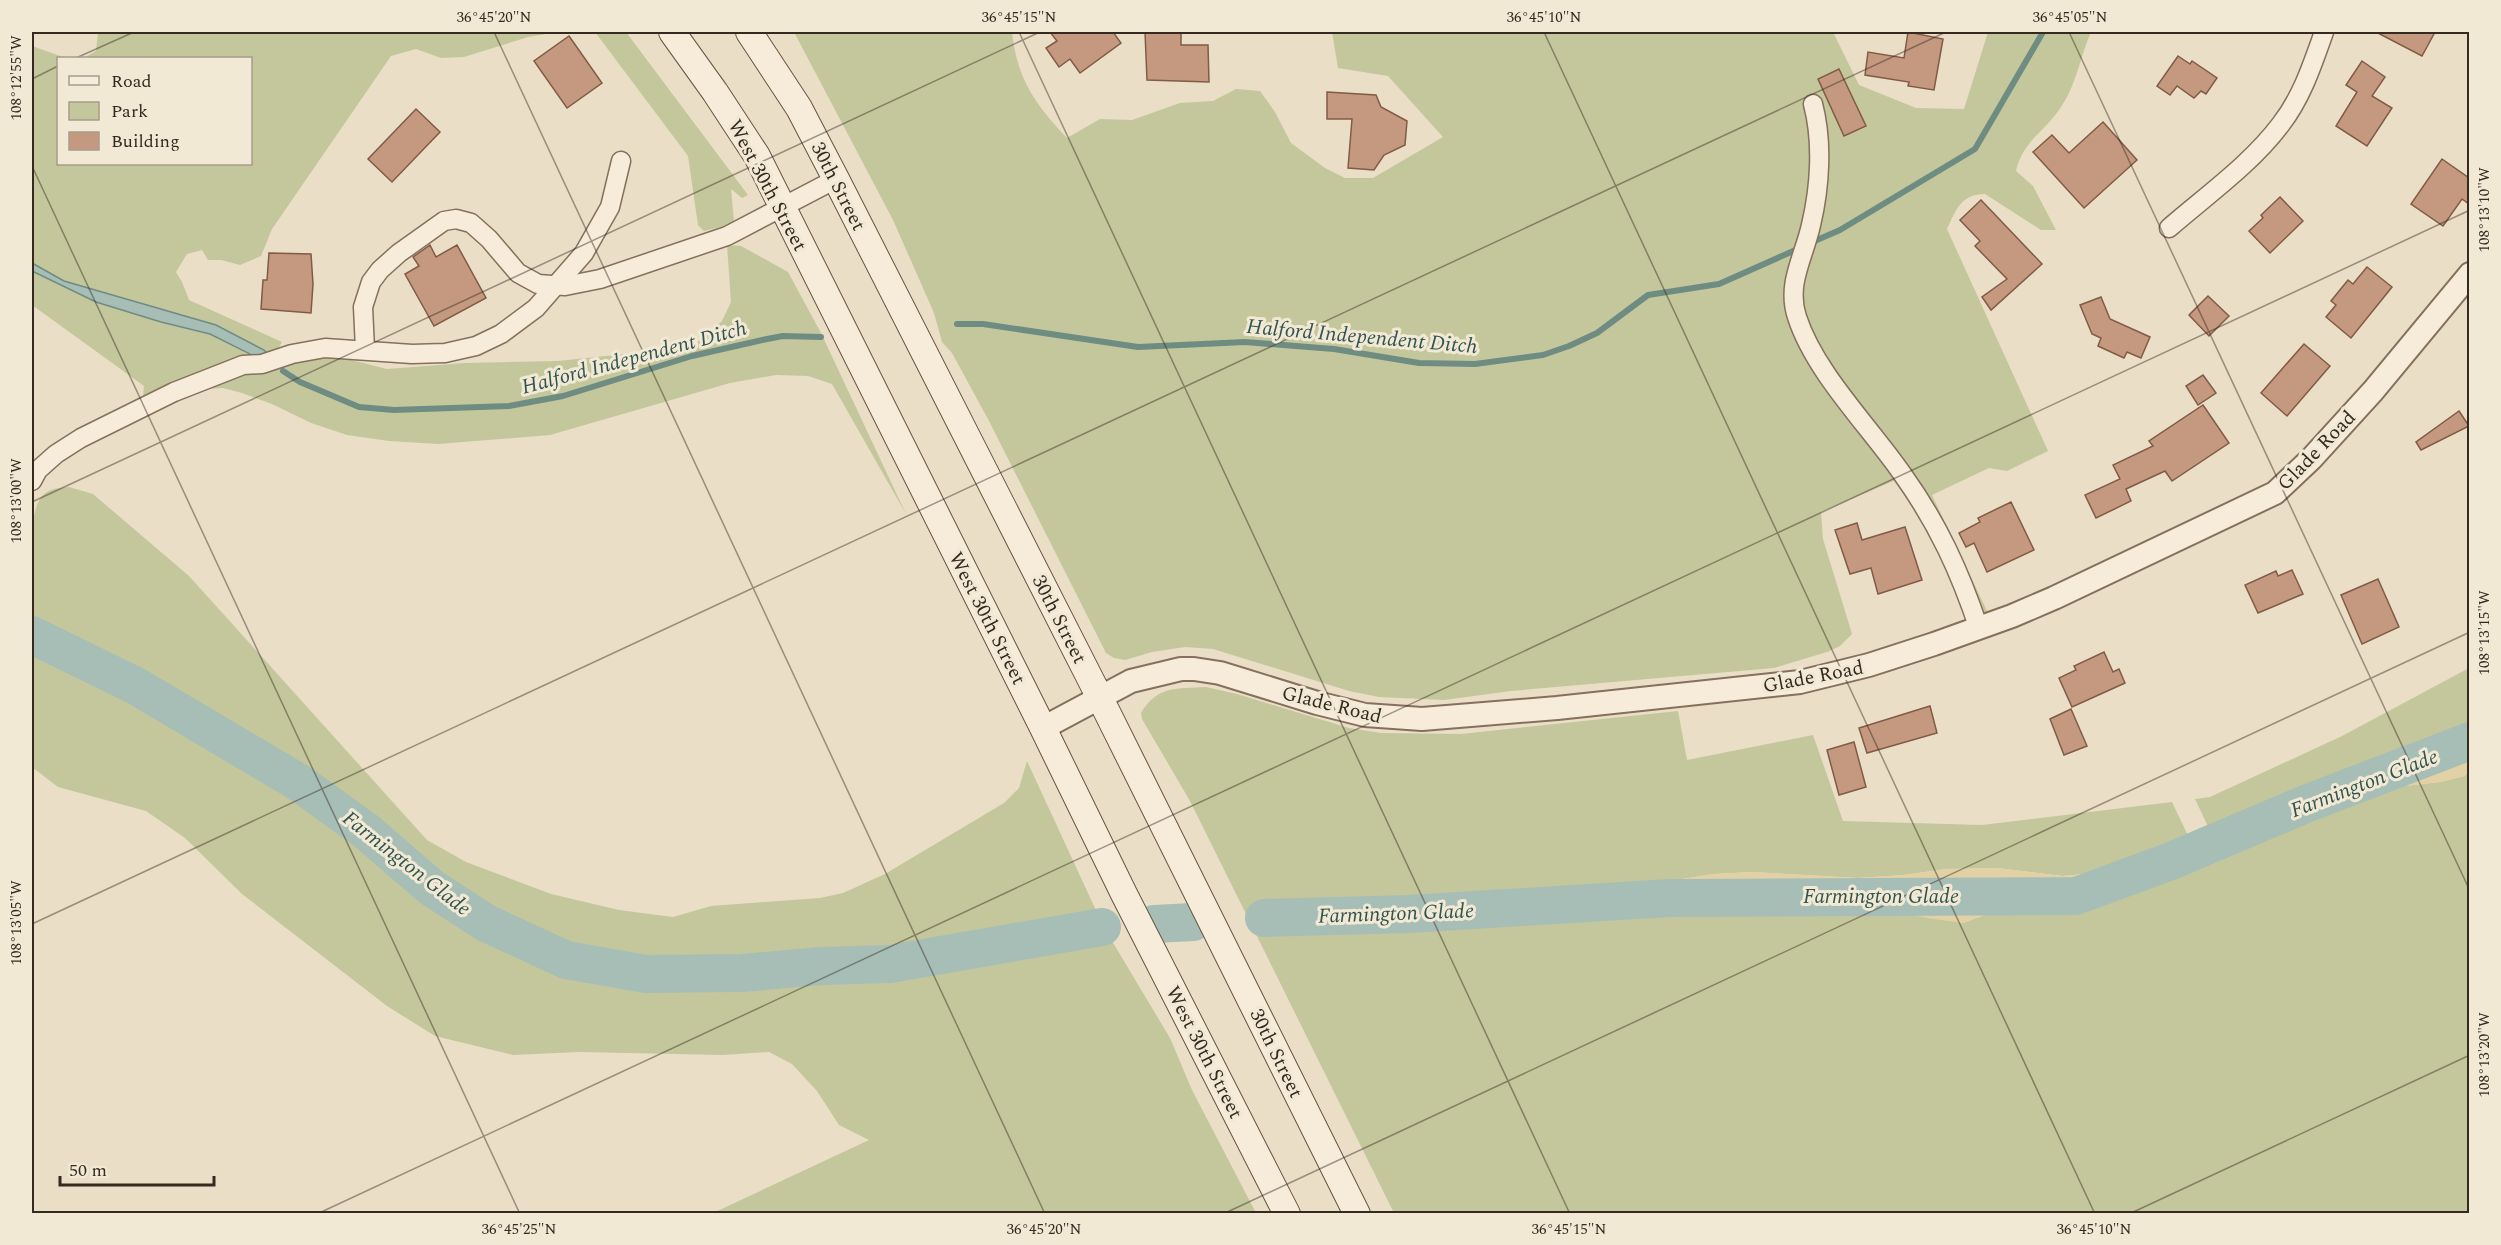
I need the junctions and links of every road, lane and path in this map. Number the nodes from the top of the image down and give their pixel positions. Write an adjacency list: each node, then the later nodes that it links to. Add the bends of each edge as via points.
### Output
1 (672, 32): 7 (main road, West 30th Street, via 751,147)
2 (749, 32): 6 (main road, 30th Street, via 799,108)
3 (2324, 32): 8 (street, via 2299,96 2282,123 2261,147)
4 (1812, 104): 13 (street, via 1819,146 1816,192 1811,227 1793,288 1797,318 1829,376 1934,521)
5 (621, 161): 10 (street, via 610,207 585,253)
6 (836, 178): 7 (street); 14 (main road, 30th Street)
7 (782, 206): 10 (street, via 727,236 600,279); 15 (main road, West 30th Street)
8 (2169, 228)
9 (2469, 274): 13 (street, Glade Road, via 2373,391 2275,493 2054,598)
10 (556, 285): 11 (street, via 521,320 476,346 423,353); 11 (street, via 538,284 518,273 471,223 444,221 399,253 371,282 363,307)
11 (365, 349): 12 (street, via 325,348 292,354 262,364 243,365 183,388 81,438 56,454)
12 (32, 481)
13 (1979, 629): 14 (street, Glade Road, via 1869,665 1800,682 1466,717 1399,719 1365,715 1229,675 1194,669 1146,676)
14 (1099, 696): 15 (street, Glade Road); 17 (main road, 30th Street)
15 (1043, 728): 16 (main road, West 30th Street)
16 (1287, 1214)
17 (1357, 1214)

